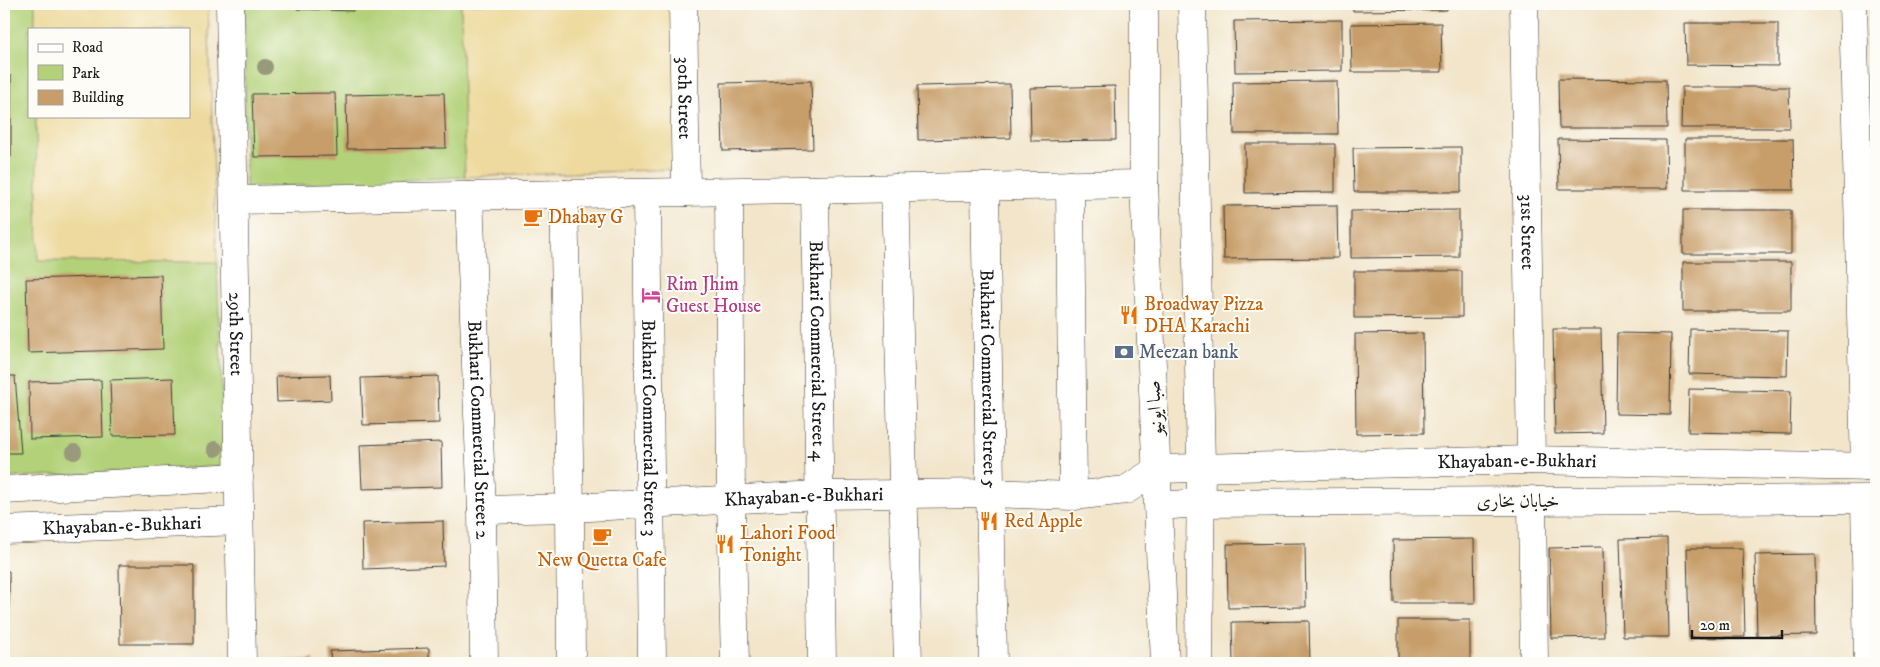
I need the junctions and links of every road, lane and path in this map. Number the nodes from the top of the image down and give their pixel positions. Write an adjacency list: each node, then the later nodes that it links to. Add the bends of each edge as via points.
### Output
1 (230, 4): 17 (street, 29th Street)
2 (683, 4): 12 (street, 30th Street)
3 (1144, 4): 7 (street, صبا ایونیو)
4 (1192, 4): 19 (street)
5 (1524, 4): 18 (street, 31st Street)
6 (1853, 4): 20 (street)
7 (1144, 184): 8 (street); 21 (street, صبا ایونیو)
8 (1070, 185): 9 (street); 28 (street)
9 (985, 186): 10 (street); 25 (street, Bukhari Commercial Street 5)
10 (895, 188): 11 (street); 26 (street)
11 (815, 190): 13 (street); 27 (street, Bukhari Commercial Street 4)
12 (686, 192): 13 (street); 14 (street)
13 (729, 192): 29 (street)
14 (647, 193): 15 (street); 32 (street, Bukhari Commercial Street 3)
15 (564, 194): 16 (street); 35 (street)
16 (469, 196): 17 (street); 36 (street, Bukhari Commercial Street 2)
17 (234, 200): 22 (street, 29th Street)
18 (1531, 460): 19 (street, Khayaban-e-Bukhari); 20 (street, Khayaban-e-Bukhari)
19 (1201, 467): 21 (street, Khayaban-e-Bukhari); 33 (street)
20 (1870, 467)
21 (1158, 468): 24 (street); 34 (street, صبا ایونیو)
22 (239, 477): 23 (street); 37 (street, 29th Street)
23 (4, 490)
24 (1126, 490): 28 (street, Khayaban-e-Bukhari); 34 (street)
25 (989, 493): 26 (street, Khayaban-e-Bukhari); 28 (street, Khayaban-e-Bukhari); 46 (street, Bukhari Commercial Street 5)
26 (903, 494): 27 (street, Khayaban-e-Bukhari); 45 (street)
27 (820, 495): 29 (street, Khayaban-e-Bukhari); 44 (street, Bukhari Commercial Street 4)
28 (1073, 496)
29 (731, 499): 32 (street, Khayaban-e-Bukhari); 43 (street)
30 (1871, 499): 31 (street, خیابان بخاری); 50 (street)
31 (1532, 500): 33 (street, خیابان بخاری); 49 (street)
32 (650, 502): 35 (street, Khayaban-e-Bukhari); 42 (street, Bukhari Commercial Street 3)
33 (1199, 504): 34 (street, خیابان بخاری); 48 (street)
34 (1159, 506): 47 (street, صبا ایونیو)
35 (570, 508): 36 (street, Khayaban-e-Bukhari); 41 (street)
36 (482, 510): 40 (street, Bukhari Commercial Street 2)
37 (239, 521): 38 (street, Khayaban-e-Bukhari); 39 (street, 29th Street)
38 (4, 530)
39 (242, 663)
40 (484, 663)
41 (571, 663)
42 (652, 663)
43 (734, 663)
44 (822, 663)
45 (908, 663)
46 (993, 663)
47 (1165, 663)
48 (1199, 663)
49 (1534, 663)
50 (1868, 663)

